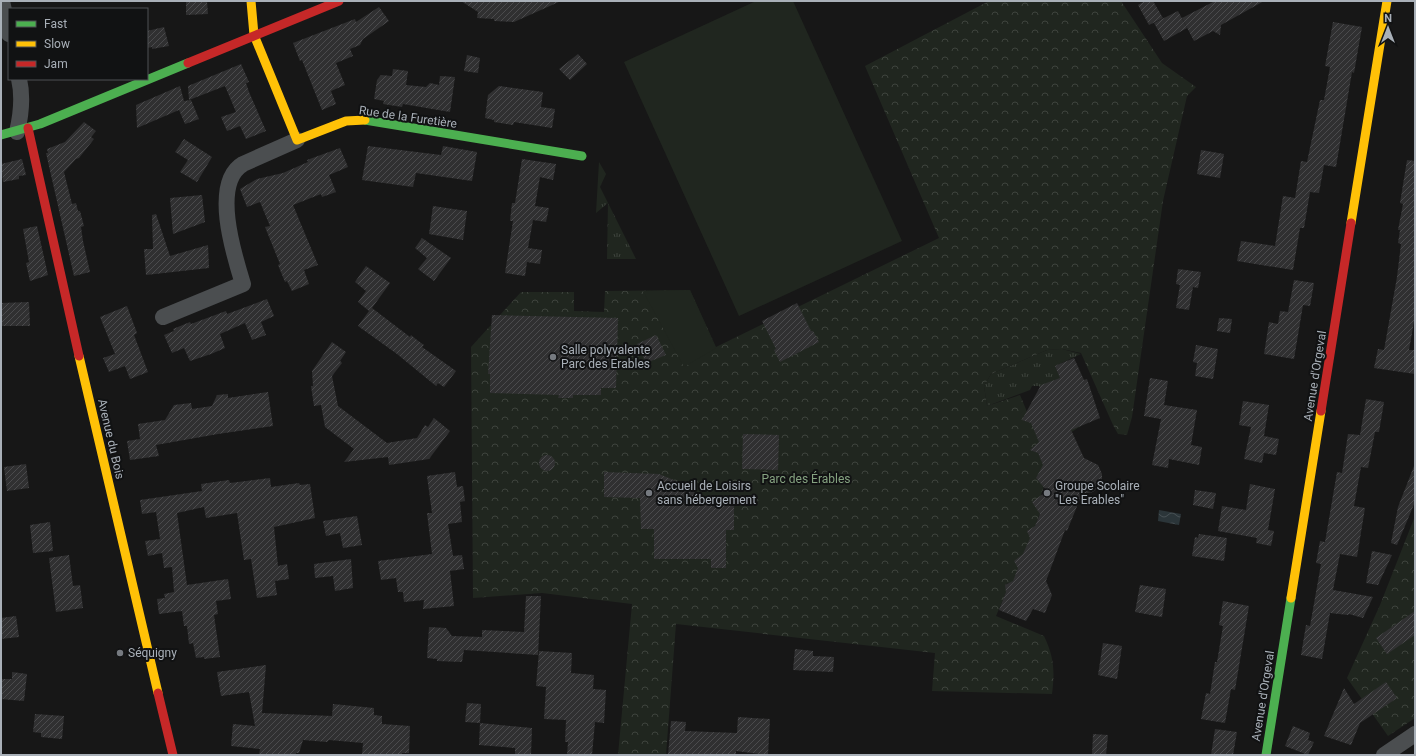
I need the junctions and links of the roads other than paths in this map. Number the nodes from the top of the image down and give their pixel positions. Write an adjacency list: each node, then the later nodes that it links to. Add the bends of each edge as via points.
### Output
1 (2, 1): 5 (street)
2 (251, 1): 6 (street)
3 (339, 1): 6 (street)
4 (1387, 1): 17 (street, Avenue d'Orgeval)
5 (8, 29)
6 (254, 35): 7 (street); 12 (street)
7 (148, 78)
8 (19, 80): 10 (street)
9 (144, 80): 10 (street)
10 (22, 130): 11 (street); 16 (street, Avenue du Bois)
11 (1, 135)
12 (297, 140): 13 (street, Rue de la Furetière, via 339,123 363,120); 14 (street, via 243,164 232,174 227,189 230,235 242,284)
13 (582, 156)
14 (163, 317)
15 (1415, 734): 18 (street)
16 (172, 755)
17 (1266, 755)
18 (1384, 755)

